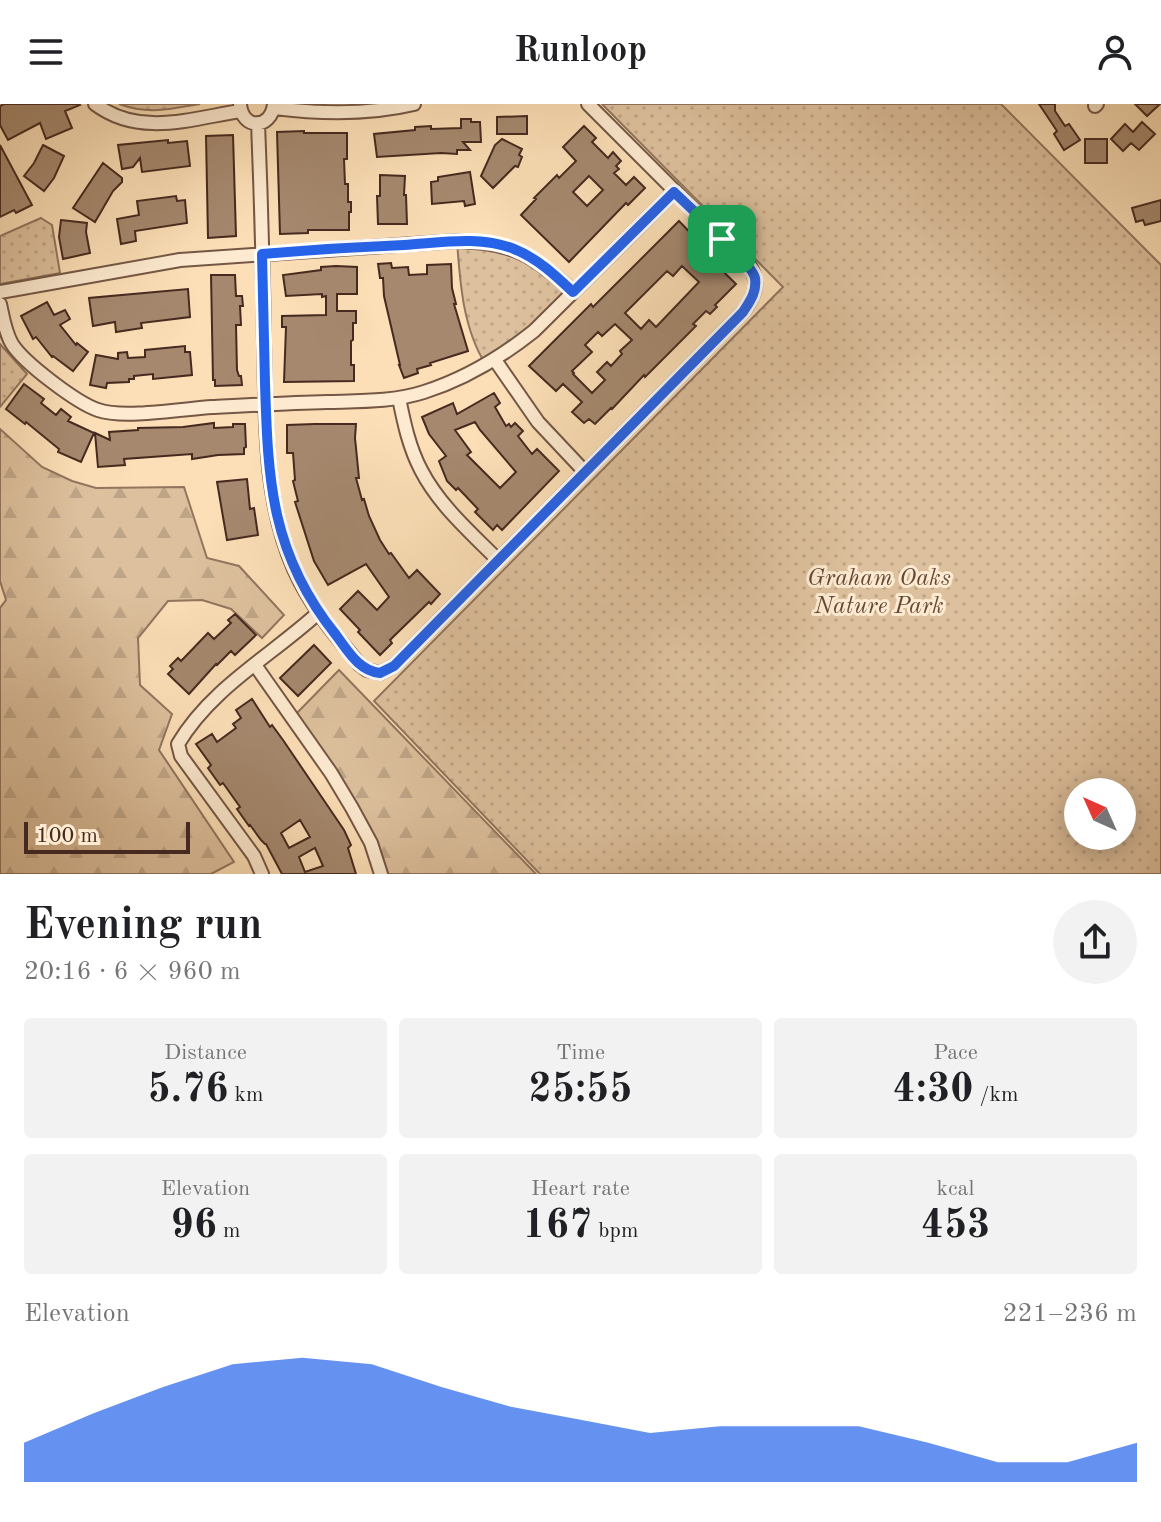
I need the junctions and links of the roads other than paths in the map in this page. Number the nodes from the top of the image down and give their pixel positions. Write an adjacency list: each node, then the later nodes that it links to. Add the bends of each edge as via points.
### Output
1 (95, 104): 5 (street, via 114,116 149,125)
2 (414, 104): 4 (street, via 354,113)
3 (588, 104): 7 (street)
4 (274, 106): 6 (street, via 268,119)
5 (240, 107): 6 (street, via 248,121)
6 (258, 123): 8 (street)
7 (674, 192): 10 (street); 15 (street, via 749,265 756,289 743,312)
8 (262, 254): 9 (street, via 180,260); 10 (street, via 457,241 500,244 540,264); 14 (street)
9 (0, 292)
10 (573, 292): 12 (street)
11 (0, 304): 14 (street, via 6,332 23,358 101,412)
12 (495, 360): 13 (street, via 446,385); 15 (street, via 538,422)
13 (399, 398): 14 (street); 16 (street, via 420,470 451,513)
14 (266, 405): 17 (street, via 272,499 293,568)
15 (585, 472): 16 (street)
16 (498, 560): 17 (street, via 394,666 380,673 359,664)
17 (318, 613): 18 (street)
18 (255, 665): 19 (street, via 206,706 178,744); 20 (street, via 331,773 371,843)
19 (262, 874)
20 (381, 874)

